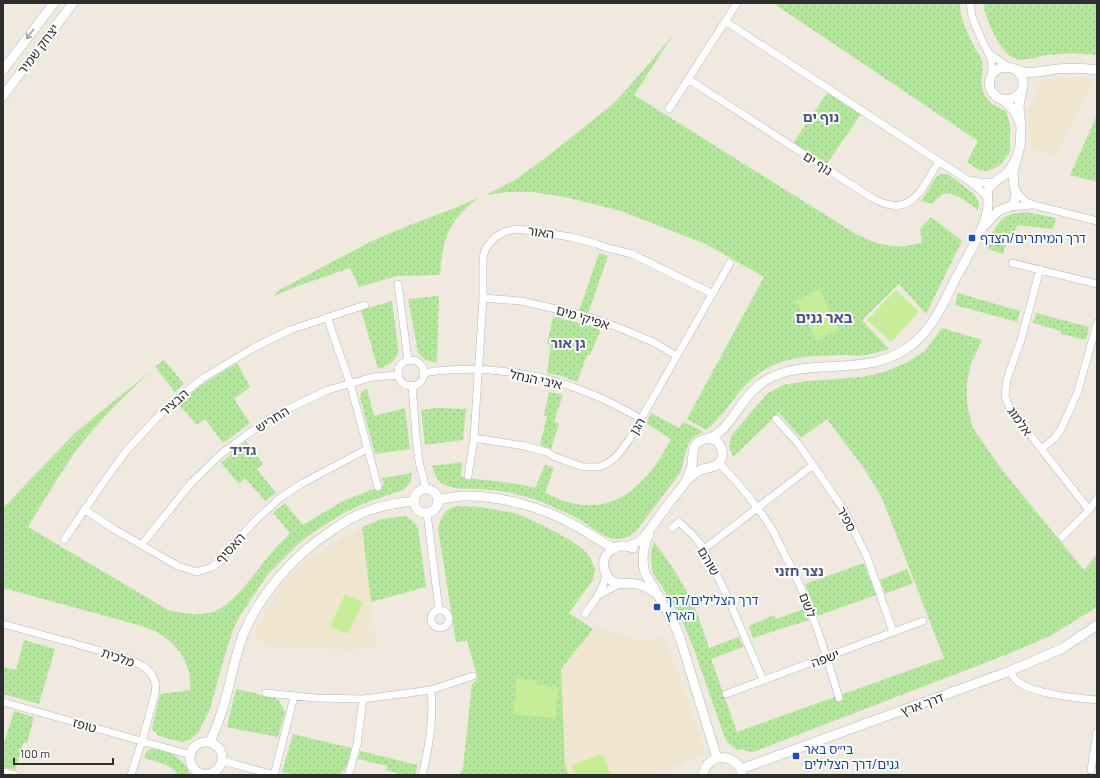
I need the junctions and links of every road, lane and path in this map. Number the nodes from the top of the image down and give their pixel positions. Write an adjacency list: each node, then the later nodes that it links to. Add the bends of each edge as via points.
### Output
1 (54, 3): 8 (street, יצחק שמיר, one-way to 8)
2 (73, 3): 14 (street, יצחק שמיר)
3 (737, 3): 5 (street)
4 (970, 3): 6 (street, via 976,27)
5 (725, 21): 12 (street); 19 (street)
6 (989, 53): 7 (street); 11 (street)
7 (1012, 68): 9 (street, via 1024,72); 11 (street, via 997,69); 13 (street, via 1023,80)
8 (3, 70)
9 (1052, 70): 10 (street); 13 (street, via 1033,77)
10 (1097, 70)
11 (991, 77): 15 (street, via 989,82 992,93)
12 (688, 79): 16 (street); 19 (street, נוף ים, via 872,198 887,205 900,206 910,202)
13 (1022, 88): 15 (street, via 1013,99); 17 (street, via 1019,100)
14 (3, 96)
15 (1001, 99): 17 (street, via 1015,112)
16 (668, 109)
17 (1020, 124): 18 (street, via 1020,146)
18 (1016, 159): 21 (street, via 1006,174); 22 (street, via 1013,172)
19 (939, 161): 20 (street)
20 (966, 179): 21 (street); 23 (street)
21 (996, 182): 22 (street, via 1004,180); 23 (street, via 989,189)
22 (1015, 189): 24 (street, via 1026,202); 25 (street, via 1013,204)
23 (988, 198): 25 (street, via 995,207); 27 (street, via 987,213)
24 (1034, 205): 25 (street); 26 (street)
25 (1006, 208): 27 (street, via 998,211 988,221)
26 (1097, 221)
27 (978, 236): 47 (street, via 934,320 909,348 871,364 806,368 772,377 749,394)
28 (730, 263): 33 (street, הגן)
29 (1012, 263): 30 (street)
30 (1040, 269): 32 (street); 52 (street, אלמוג, via 1021,340 1007,379 1005,396 1010,409)
31 (398, 284): 39 (street)
32 (1097, 284)
33 (713, 294): 34 (street, האור, via 632,254 570,236 516,229 494,238 486,248 483,257); 38 (street, הגן)
34 (483, 298): 38 (street, אפיקי מים, via 521,301 582,315 653,342); 40 (street, האור)
35 (365, 305): 36 (street, הבציר)
36 (328, 317): 43 (street); 65 (street, הבציר, via 290,330 255,347 203,378 165,409 127,450)
37 (1097, 323): 52 (street, via 1078,391 1068,414 1054,439)
38 (677, 356): 45 (street, הגן)
39 (408, 360): 41 (street, via 419,363); 42 (street, via 399,367)
40 (478, 369): 41 (street, איבי הנחל); 45 (street, איבי הנחל, via 548,380 586,391); 48 (street)
41 (423, 373): 44 (street, via 421,380)
42 (398, 375): 43 (street, החריש, via 373,377); 44 (street, via 402,382)
43 (350, 383): 50 (street); 73 (street, החריש, via 328,390 277,414 221,454 192,482)
44 (412, 385): 60 (street, via 419,462)
45 (641, 419): 48 (street, הגן, via 617,456 599,467 583,467 540,450)
46 (776, 420): 55 (street, ספיר, via 797,442)
47 (726, 425): 49 (street); 51 (street)
48 (474, 438): 57 (street)
49 (709, 438): 51 (street, via 715,440); 53 (street, via 697,443)
50 (368, 449): 59 (street); 73 (street, האסיף, via 301,484 280,498 256,520 221,561 212,567 197,572 178,566)
51 (722, 449): 54 (street)
52 (1041, 449): 66 (street, אלמוג)
53 (693, 453): 56 (street, via 700,466); 58 (street, via 692,466)
54 (719, 463): 56 (street); 64 (street, לשם)
55 (813, 465): 64 (street); 89 (street, ספיר, via 844,510 864,550)
56 (708, 467): 58 (street)
57 (468, 476)
58 (686, 481): 68 (street)
59 (378, 487)
60 (426, 489): 61 (street, via 435,493); 63 (street, via 419,490)
61 (438, 500): 67 (street, via 435,509); 71 (street, via 464,496 483,497 530,506 557,516)
62 (1097, 500): 66 (street)
63 (413, 501): 67 (street, via 417,510); 104 (street, via 376,508 339,525 317,540 276,580 259,605 244,635 222,714)
64 (757, 508): 76 (street); 90 (street, לשם, via 793,568 807,599)
65 (84, 509): 72 (street, הבציר); 73 (street, האסיף)
66 (1089, 510): 70 (street)
67 (427, 513): 84 (street)
68 (652, 527): 74 (street, via 640,541); 78 (street, via 643,551)
69 (672, 528): 76 (street, שוהם, via 679,522)
70 (1062, 536)
71 (594, 537): 75 (street); 77 (street)
72 (64, 540)
73 (142, 544)
74 (629, 546): 75 (street); 78 (street, via 638,552)
75 (614, 548): 77 (street)
76 (704, 549): 93 (street, שוהם)
77 (606, 556): 79 (street)
78 (643, 564): 80 (street, via 639,577); 83 (street, via 645,573)
79 (606, 574): 81 (street); 82 (street)
80 (630, 583): 81 (street); 83 (street, via 643,586)
81 (619, 584): 82 (street)
82 (599, 595): 85 (street)
83 (658, 595): 106 (street, via 680,638)
84 (439, 610)
85 (585, 614)
86 (923, 621): 89 (street, ישפה)
87 (3, 624): 103 (street, מלכית, via 123,657 142,666 156,684)
88 (1097, 625): 91 (street, דרך ארץ, via 1063,648)
89 (893, 632): 90 (street, ישפה)
90 (827, 657): 93 (street, ישפה); 98 (street, לשם)
91 (1010, 671): 100 (street, via 1018,682 1028,687 1058,695); 110 (street, דרך ארץ)
92 (473, 676): 94 (street)
93 (763, 680): 96 (street, ישפה)
94 (431, 690): 99 (street); 116 (street, via 430,731)
95 (266, 693): 97 (street)
96 (726, 694)
97 (294, 697): 99 (street); 114 (street)
98 (839, 698)
99 (363, 700): 115 (street, via 357,744)
100 (1097, 700)
101 (3, 702): 103 (street, טופז)
102 (1097, 732): 108 (street)
103 (142, 741): 105 (street, טופז); 113 (street, מלכית)
104 (210, 742): 105 (street, via 198,744); 107 (street, via 220,749)
105 (191, 754): 111 (street, via 191,763)
106 (717, 758): 110 (street, via 729,758); 117 (street, via 706,766)
107 (223, 761): 111 (street, via 215,772); 114 (street)
108 (1091, 770)
109 (3, 772): 112 (street)
110 (742, 772)
111 (201, 774)
112 (15, 775)
113 (131, 775)
114 (274, 775)
115 (348, 775)
116 (422, 775)
117 (703, 775)

